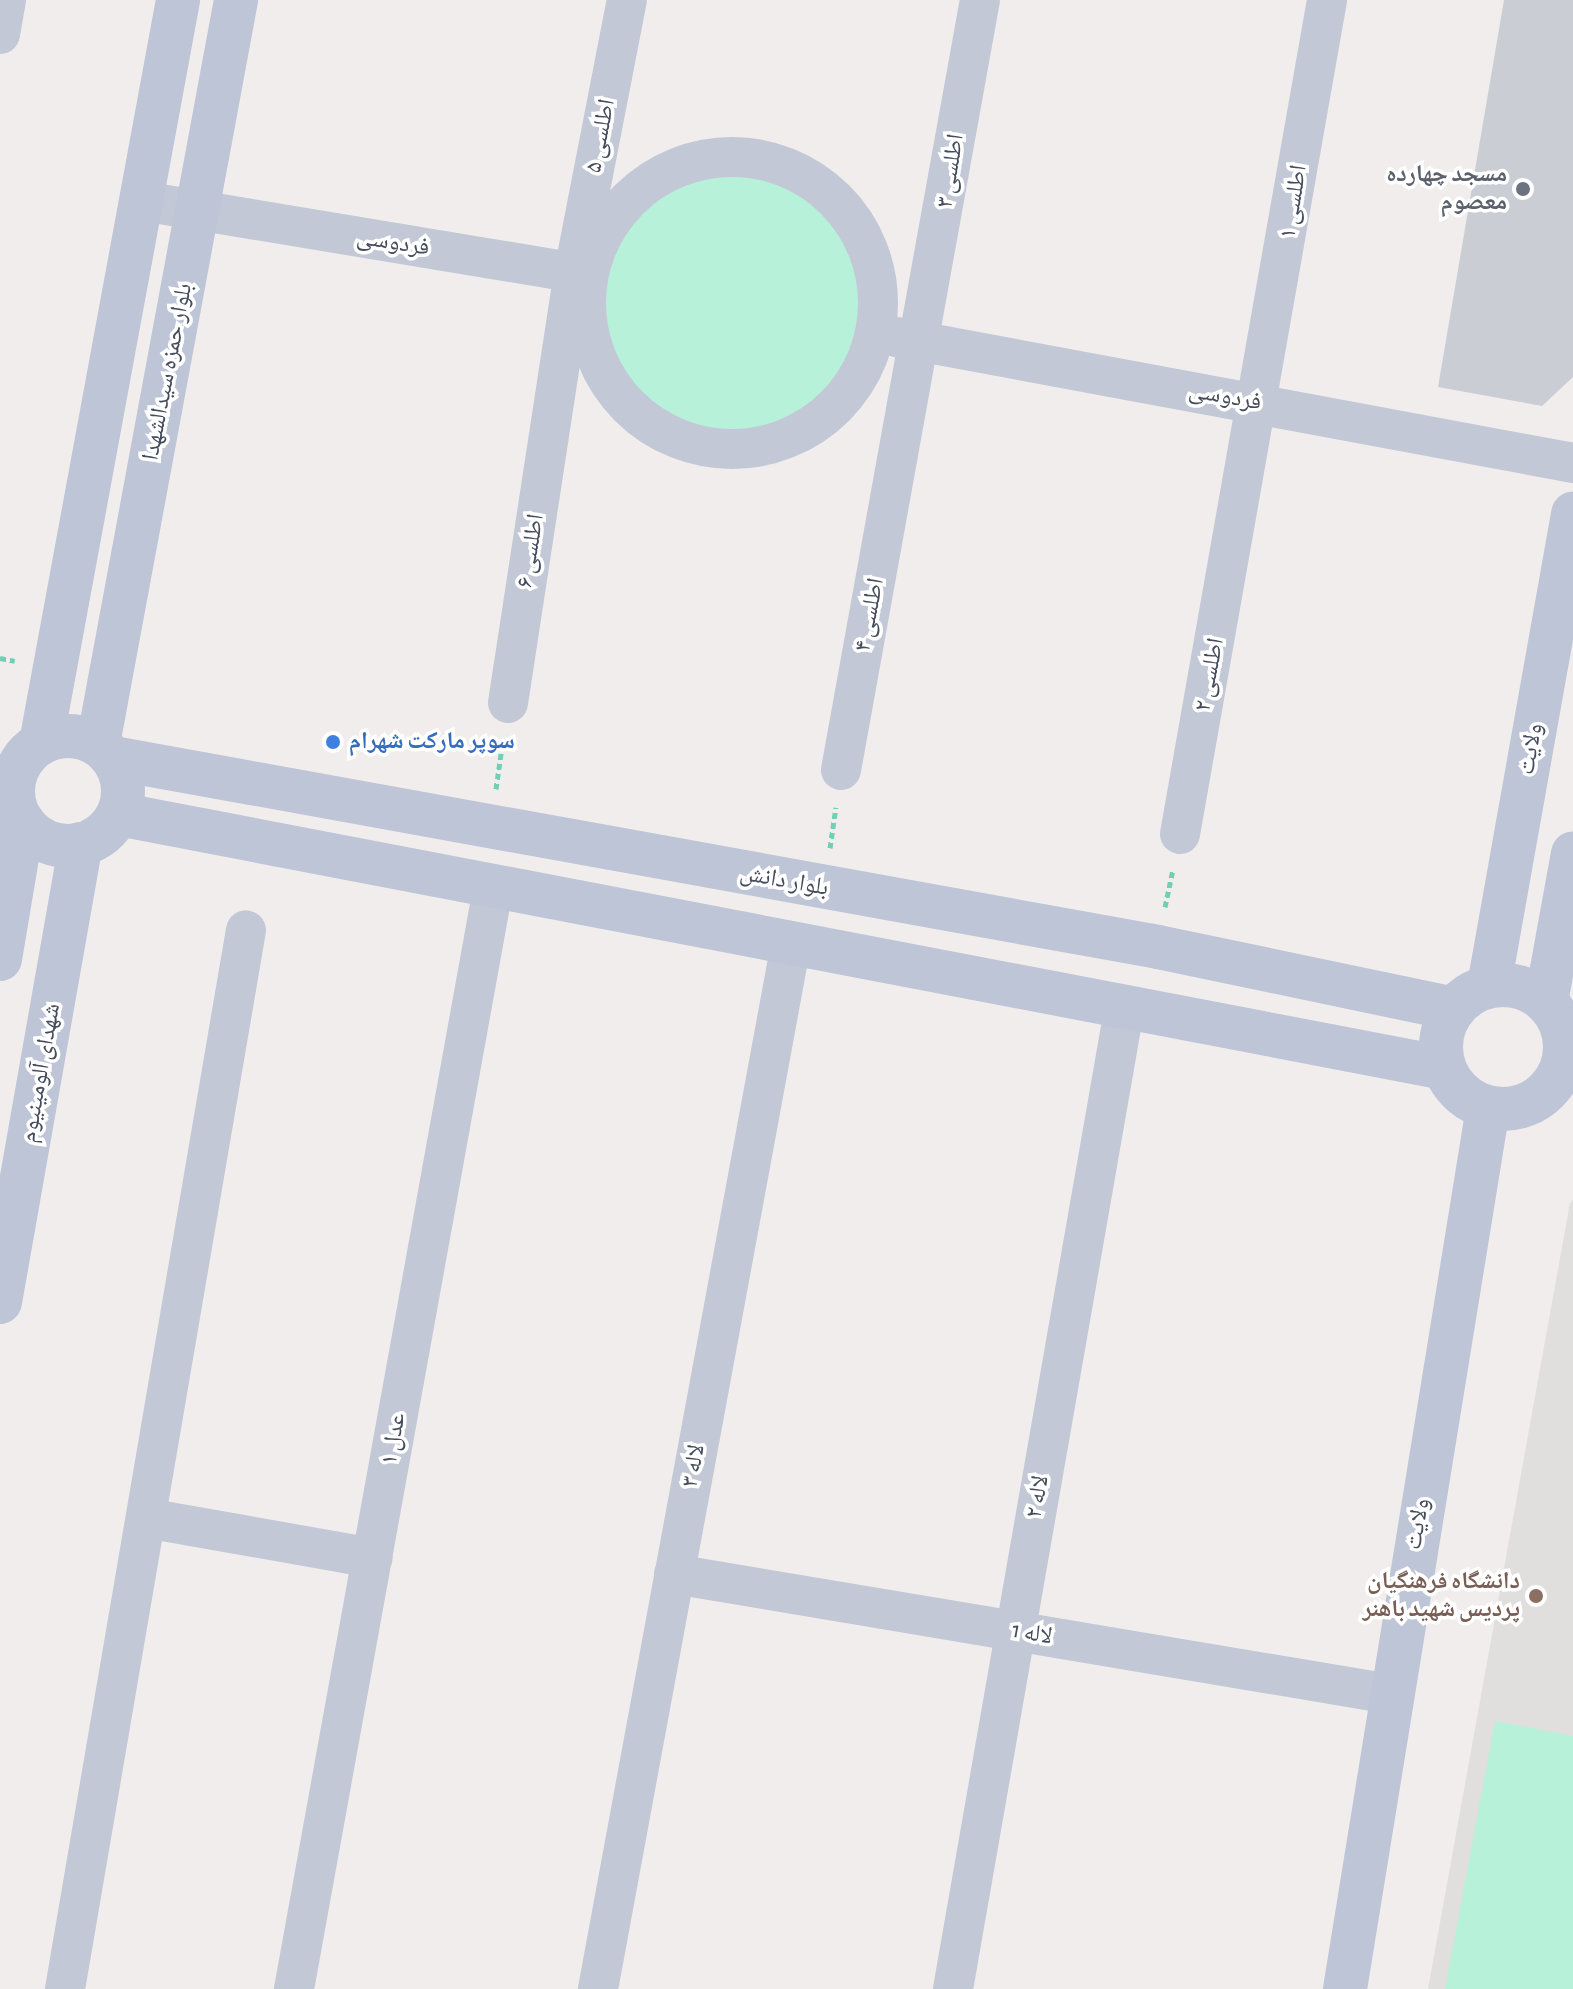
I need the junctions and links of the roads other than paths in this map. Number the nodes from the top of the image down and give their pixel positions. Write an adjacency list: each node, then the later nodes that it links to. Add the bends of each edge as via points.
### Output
1 (178, 0): 6 (street)
2 (236, 0): 7 (street, بلوار حمزه سیدالشهدا)
3 (627, 0): 8 (street, اطلسی ۵)
4 (980, 0): 10 (street, اطلسی ۳)
5 (1327, 0): 11 (street, اطلسی ۱)
6 (142, 201): 7 (street, فردوسی); 15 (street)
7 (199, 211): 8 (street, فردوسی); 16 (street, بلوار حمزه سیدالشهدا)
8 (580, 273): 9 (street, via 587,326 603,374 635,414 679,440 729,451 779,443 824,419 857,381); 9 (street, via 603,231 632,195 670,169 715,156 761,158 804,175 841,203 858,229 879,287); 14 (street, اطلسی ۶)
9 (877, 334): 10 (street, فردوسی)
10 (923, 342): 11 (street, فردوسی); 17 (street, اطلسی ۴)
11 (1261, 403): 12 (street, فردوسی); 20 (street, اطلسی ۲)
12 (1573, 463)
13 (1573, 513): 27 (street, ولایت)
14 (508, 703)
15 (27, 744): 16 (street, via 70,736); 18 (street)
16 (106, 751): 19 (street, via 124,785); 27 (street, بلوار دانش, via 490,830)
17 (841, 770)
18 (12, 803): 21 (street, via 49,842); 26 (street)
19 (118, 814): 21 (street, via 103,834); 23 (street)
20 (1180, 834)
21 (81, 844): 32 (street, شهدای آلومینیوم)
22 (1573, 853): 29 (street)
23 (493, 889): 25 (street); 34 (street, عدل ۱)
24 (246, 930): 33 (street)
25 (791, 944): 28 (street); 35 (street, لاله ۳)
26 (0, 959)
27 (1472, 997): 29 (street, via 1509,985); 30 (street, via 1444,1026)
28 (1125, 1005): 30 (street); 36 (street, لاله ۲)
29 (1563, 1047): 31 (street, via 1528,1104)
30 (1444, 1068): 31 (street, via 1469,1100)
31 (1488, 1108): 37 (street, ولایت)
32 (0, 1302)
33 (146, 1518): 34 (street); 38 (street)
34 (372, 1558): 39 (street, عدل ۱)
35 (674, 1574): 36 (street, لاله 1); 40 (street, لاله ۳)
36 (1015, 1631): 37 (street, لاله 1); 41 (street, لاله ۲)
37 (1390, 1694): 42 (street, ولایت)
38 (65, 1989)
39 (294, 1989)
40 (598, 1989)
41 (953, 1989)
42 (1345, 1989)

